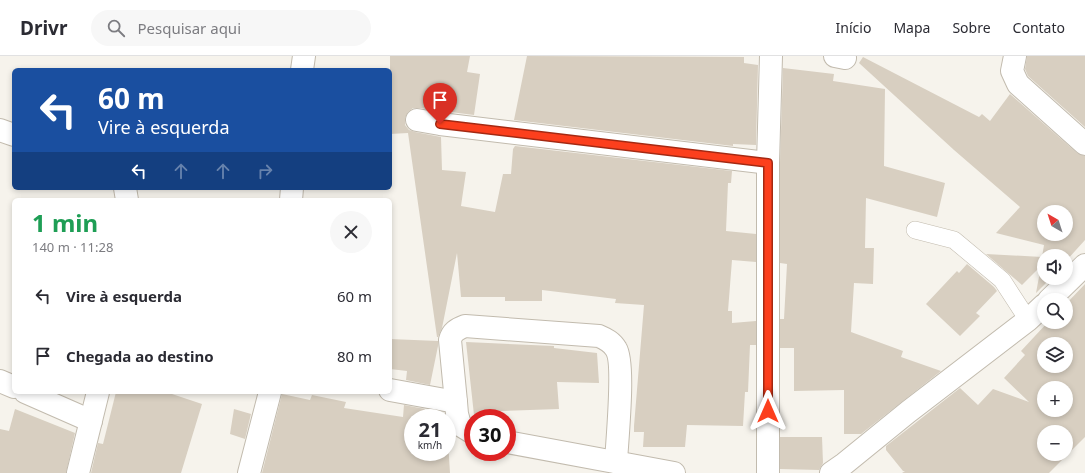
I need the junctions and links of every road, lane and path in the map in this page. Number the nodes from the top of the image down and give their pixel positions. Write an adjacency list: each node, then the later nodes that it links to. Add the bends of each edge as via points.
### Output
1 (304, 56): 4 (street)
2 (771, 56): 9 (street)
3 (1015, 56): 8 (street, via 1012,71 1018,84)
4 (302, 68)
5 (417, 120): 9 (street)
6 (0, 130): 7 (street)
7 (12, 134)
8 (1085, 144)
9 (768, 163): 29 (street)
10 (915, 230): 14 (lane, via 954,240 1002,280)
11 (1085, 266): 12 (street)
12 (1056, 293)
13 (1037, 312): 14 (street)
14 (1028, 320): 30 (street)
15 (0, 381): 16 (street)
16 (12, 386)
17 (392, 390): 21 (street)
18 (30, 394): 22 (street)
19 (98, 394): 22 (street)
20 (269, 394): 27 (street)
21 (456, 402): 23 (street, via 456,414); 25 (street, via 450,340 451,334 458,329 465,326 599,336 608,340 617,350 620,369)
22 (91, 421): 26 (street)
23 (464, 427)
24 (516, 444): 25 (street)
25 (616, 462): 28 (street)
26 (78, 473)
27 (249, 473)
28 (674, 473)
29 (768, 473)
30 (831, 473)

